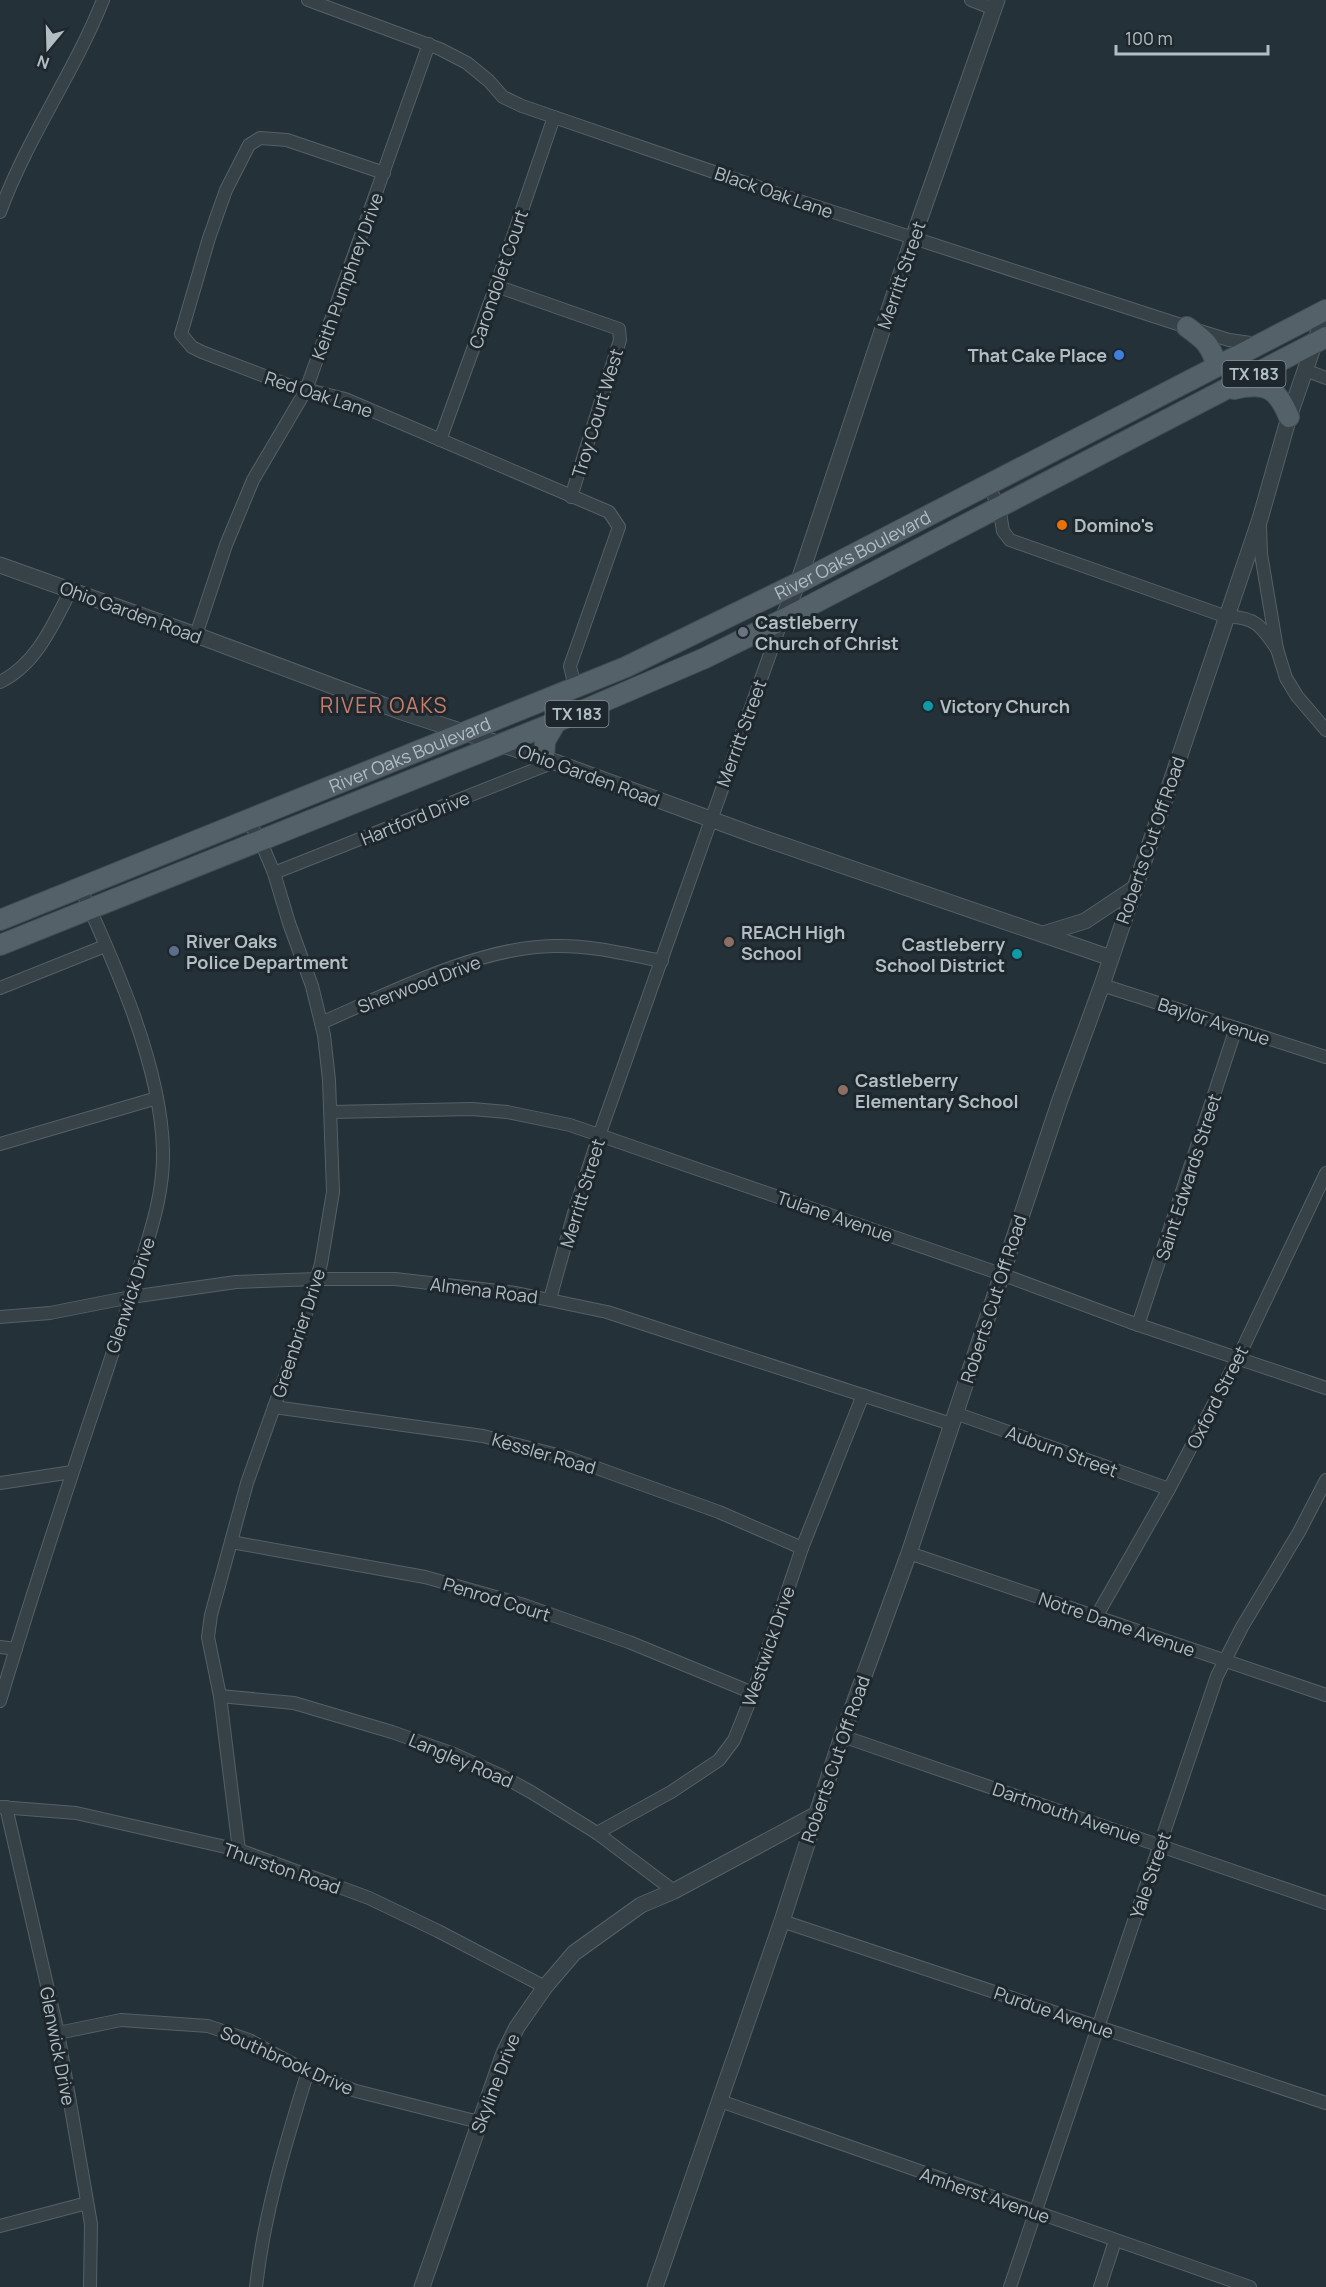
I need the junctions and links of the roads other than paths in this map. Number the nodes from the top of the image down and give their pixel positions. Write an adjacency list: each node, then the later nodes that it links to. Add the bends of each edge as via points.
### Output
1 (103, 0): 8 (street, via 72,68 12,180)
2 (308, 0): 5 (street, Black Oak Lane)
3 (971, 0): 4 (street)
4 (996, 4): 9 (street, Merritt Street)
5 (429, 44): 6 (street, Black Oak Lane, via 467,63 503,97); 7 (street, Keith Pumphrey Drive)
6 (554, 117): 9 (street, Black Oak Lane); 10 (street, Carondolet Court)
7 (384, 173): 18 (street, Keith Pumphrey Drive); 18 (street, Red Oak Lane, via 288,140 260,138 249,145 226,190 209,237 181,334 202,352)
8 (0, 212)
9 (913, 238): 12 (street, Black Oak Lane); 29 (street, Merritt Street)
10 (496, 286): 23 (street, Carondolet Court); 25 (street, Troy Court West, via 619,329 620,340)
11 (1326, 310): 13 (street, Roberts Cut Off Road); 14 (main road, River Oaks Boulevard / TX 183)
12 (1187, 327): 14 (street, Black Oak Lane); 15 (main road, via 1213,350)
13 (1320, 340): 16 (street, Roberts Cut Off Road); 19 (main road, River Oaks Boulevard / TX 183)
14 (1258, 344): 15 (main road, River Oaks Boulevard / TX 183)
15 (1217, 366): 20 (main road, River Oaks Boulevard / TX 183)
16 (1305, 370): 17 (street); 22 (street, Roberts Cut Off Road)
17 (1326, 378)
18 (306, 390): 23 (street, Red Oak Lane, via 345,399); 33 (street, Keith Pumphrey Drive, via 253,480)
19 (1219, 392): 21 (main road, River Oaks Boulevard / TX 183); 22 (main road, via 1264,387 1282,400)
20 (1166, 393): 21 (main road); 24 (main road, River Oaks Boulevard / TX 183)
21 (1177, 415): 26 (main road, River Oaks Boulevard / TX 183)
22 (1289, 417): 27 (street, Roberts Cut Off Road)
23 (440, 440): 25 (street, Red Oak Lane)
24 (987, 484): 26 (street); 29 (main road, River Oaks Boulevard / TX 183)
25 (571, 497): 36 (street, Red Oak Lane, via 609,512 619,527 570,666)
26 (999, 506): 31 (street, via 1003,531 1010,540); 32 (main road, River Oaks Boulevard / TX 183)
27 (1260, 519): 31 (street, Roberts Cut Off Road); 34 (street, via 1261,554)
28 (0, 565): 30 (street, Ohio Garden Road)
29 (798, 583): 32 (street, Merritt Street); 36 (main road, River Oaks Boulevard / TX 183)
30 (71, 590): 33 (street, Ohio Garden Road); 35 (street, via 41,645 19,669)
31 (1227, 617): 34 (street, via 1243,617 1261,627); 50 (street, Roberts Cut Off Road)
32 (782, 620): 37 (main road, River Oaks Boulevard / TX 183); 46 (street, Merritt Street)
33 (196, 635): 39 (street, Ohio Garden Road)
34 (1277, 649): 38 (street, via 1286,678)
35 (0, 682)
36 (580, 686): 39 (main road, River Oaks Boulevard / TX 183); 40 (main road, via 582,694 526,718)
37 (556, 722): 40 (main road, River Oaks Boulevard / TX 183); 43 (main road, via 545,741)
38 (1326, 730)
39 (466, 732): 41 (main road, River Oaks Boulevard / TX 183); 42 (street, Ohio Garden Road)
40 (523, 735): 42 (main road, River Oaks Boulevard / TX 183)
41 (434, 744): 44 (main road, via 444,750 444,757 376,786); 45 (main road, River Oaks Boulevard / TX 183)
42 (502, 744): 43 (street, Ohio Garden Road); 44 (main road, River Oaks Boulevard / TX 183)
43 (550, 760): 46 (street, Ohio Garden Road); 48 (street, Hartford Drive)
44 (373, 797): 47 (main road, River Oaks Boulevard / TX 183)
45 (248, 819): 47 (street, Greenbrier Drive); 49 (main road, River Oaks Boulevard / TX 183)
46 (710, 819): 53 (street, Ohio Garden Road); 57 (street, Merritt Street)
47 (261, 842): 48 (street, Greenbrier Drive); 51 (main road, River Oaks Boulevard / TX 183)
48 (274, 873): 60 (street, Greenbrier Drive)
49 (80, 887): 51 (street, Glenwick Drive); 52 (main road, River Oaks Boulevard / TX 183)
50 (1133, 889): 53 (street, via 1085,921); 56 (street, Roberts Cut Off Road)
51 (91, 910): 54 (main road, River Oaks Boulevard / TX 183); 55 (street, Glenwick Drive)
52 (0, 920)
53 (1043, 934): 56 (street, Ohio Garden Road)
54 (0, 945)
55 (105, 946): 59 (street); 63 (street, Glenwick Drive, via 127,995)
56 (1111, 958): 58 (street, Roberts Cut Off Road)
57 (662, 961): 60 (street, Sherwood Drive, via 603,949 554,945 508,951 436,973); 65 (street, Merritt Street)
58 (1102, 985): 61 (street, Baylor Avenue); 68 (street, Roberts Cut Off Road)
59 (0, 988)
60 (321, 1023): 64 (street, Greenbrier Drive)
61 (1236, 1028): 62 (street, Baylor Avenue); 73 (street, Saint Edwards Street)
62 (1326, 1057)
63 (157, 1098): 66 (street); 70 (street, Glenwick Drive, via 163,1178)
64 (331, 1112): 65 (street, Tulane Avenue, via 472,1109 507,1112); 69 (street, Greenbrier Drive, via 333,1192)
65 (600, 1133): 68 (street, Tulane Avenue); 71 (street, Merritt Street)
66 (0, 1144)
67 (1326, 1173): 74 (street, Oxford Street)
68 (1001, 1274): 73 (street, Tulane Avenue); 78 (street, Roberts Cut Off Road)
69 (316, 1279): 70 (street, Almena Road, via 236,1282); 71 (street, Almena Road, via 395,1279); 77 (street, Greenbrier Drive)
70 (131, 1297): 72 (street, Almena Road, via 51,1313); 79 (street, Glenwick Drive)
71 (550, 1299): 76 (street, Almena Road, via 607,1312)
72 (0, 1317)
73 (1138, 1325): 74 (street, Tulane Avenue)
74 (1238, 1358): 75 (street, Tulane Avenue); 82 (street, Oxford Street)
75 (1326, 1388)
76 (862, 1395): 78 (street, Almena Road); 84 (street, Westwick Drive)
77 (274, 1407): 83 (street, Greenbrier Drive); 84 (street, Kessler Road, via 483,1436 569,1458 719,1512)
78 (953, 1419): 82 (street, Auburn Street); 85 (street, Roberts Cut Off Road)
79 (72, 1472): 81 (street); 88 (street, Glenwick Drive)
80 (1326, 1480): 89 (street, Yale Street)
81 (0, 1483)
82 (1169, 1489): 86 (street, Oxford Street)
83 (231, 1542): 90 (street, Penrod Court, via 425,1577 524,1605 629,1642); 92 (street, Greenbrier Drive, via 208,1637)
84 (801, 1548): 90 (street, Westwick Drive)
85 (909, 1553): 86 (street, Notre Dame Avenue); 94 (street, Roberts Cut Off Road)
86 (1096, 1617): 89 (street, Notre Dame Avenue)
87 (0, 1647): 88 (street)
88 (16, 1648): 93 (street, Glenwick Drive)
89 (1224, 1660): 91 (street, Notre Dame Avenue); 98 (street, Yale Street)
90 (753, 1693): 97 (street, Westwick Drive, via 734,1740 719,1760)
91 (1326, 1695)
92 (220, 1696): 97 (street, Langley Road, via 294,1703 454,1754 501,1775); 99 (street, Greenbrier Drive)
93 (0, 1701)
94 (842, 1736): 96 (street, Roberts Cut Off Road); 98 (street, Dartmouth Avenue)
95 (3, 1807): 99 (street, Thurston Road, via 76,1813); 105 (street, Glenwick Drive)
96 (815, 1815): 100 (street, Skyline Drive); 102 (street, Roberts Cut Off Road)
97 (597, 1833): 100 (street, Langley Road)
98 (1161, 1845): 101 (street, Dartmouth Avenue); 104 (street, Yale Street)
99 (239, 1850): 103 (street, Thurston Road, via 369,1898)
100 (674, 1891): 103 (street, Skyline Drive, via 641,1905 574,1953)
101 (1326, 1903)
102 (782, 1920): 104 (street, Purdue Avenue); 107 (street, Roberts Cut Off Road)
103 (544, 1987): 109 (street, Skyline Drive, via 508,2044)
104 (1097, 2027): 108 (street, Purdue Avenue); 111 (street, Yale Street)
105 (58, 2033): 106 (street, Southbrook Drive, via 121,2020 208,2026 249,2040); 110 (street, Glenwick Drive)
106 (308, 2071): 109 (street, Southbrook Drive, via 356,2091); 116 (street, via 280,2158)
107 (720, 2101): 111 (street, Amherst Avenue); 114 (street, Roberts Cut Off Road)
108 (1326, 2103)
109 (479, 2122): 117 (street, Skyline Drive)
110 (87, 2203): 112 (street); 115 (street, Glenwick Drive, via 91,2224)
111 (1035, 2213): 113 (street, Amherst Avenue); 118 (street, Yale Street)
112 (0, 2226)
113 (1115, 2241): 119 (street); 120 (street, Amherst Avenue)
114 (658, 2286)
115 (90, 2287)
116 (256, 2287)
117 (422, 2287)
118 (1010, 2287)
119 (1100, 2287)
120 (1250, 2287)

